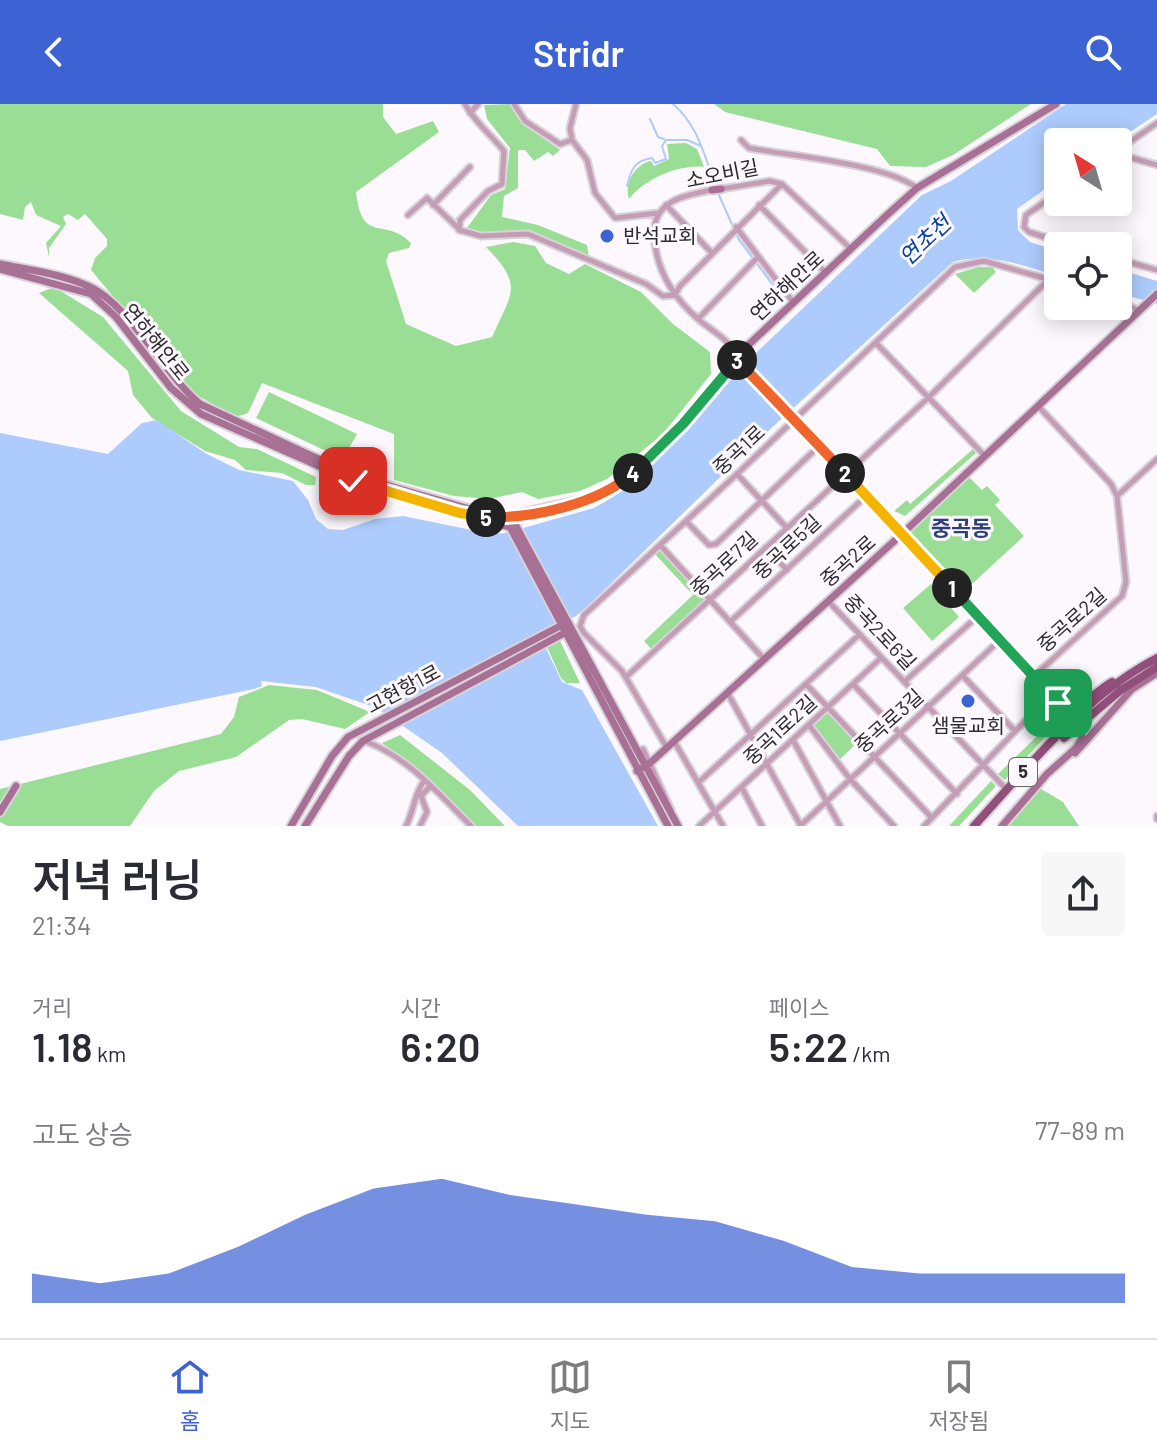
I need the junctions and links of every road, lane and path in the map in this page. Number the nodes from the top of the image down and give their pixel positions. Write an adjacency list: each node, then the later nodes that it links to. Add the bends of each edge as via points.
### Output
1 (465, 104): 6 (street)
2 (478, 104): 6 (street)
3 (514, 104): 8 (street, via 525,121 560,144)
4 (576, 104): 8 (street)
5 (1056, 104): 15 (street, 연하해안로)
6 (470, 113): 22 (street, via 504,151 502,181)
7 (1157, 123): 10 (street)
8 (572, 140): 20 (street, via 587,160 595,193 615,218)
9 (741, 140): 15 (street, via 749,148 853,167)
10 (1132, 142)
11 (1132, 157): 12 (street)
12 (1157, 165)
13 (470, 167): 17 (street)
14 (782, 184): 18 (street, 소오비길, via 757,182 681,197); 19 (street); 25 (street, 소오비길)
15 (917, 188): 25 (street, 연하해안로)
16 (1044, 203): 24 (street, via 1026,215 1024,227)
17 (433, 205): 21 (street, via 427,198); 22 (street)
18 (666, 205): 20 (street, 소오비길); 26 (street)
19 (759, 205): 23 (street); 31 (street)
20 (659, 213): 35 (street, via 655,246)
21 (408, 215)
22 (457, 227): 35 (street, via 481,236 528,234 663,296)
23 (736, 227): 26 (street); 27 (street)
24 (1044, 237)
25 (850, 248): 31 (street, 연하해안로)
26 (712, 253): 35 (street)
27 (758, 257): 36 (street); 39 (street)
28 (1132, 263): 30 (street)
29 (0, 266): 53 (street, 연하해안로, via 69,279 108,298 179,387 200,404 355,476); 54 (street, 연하해안로, via 91,294 116,317 171,388 201,414 353,481)
30 (1157, 270)
31 (825, 272): 36 (street, 연하해안로)
32 (1044, 278): 40 (street, 중곡1로, via 984,261 955,267)
33 (1044, 284): 42 (street, 중곡로7길)
34 (1157, 294): 38 (street, 중곡2로)
35 (675, 295): 39 (street)
36 (793, 302): 41 (street, 연하해안로)
37 (1132, 307): 38 (street)
38 (1139, 311): 43 (street, 중곡2로)
39 (698, 319): 41 (street, via 732,346)
40 (876, 343): 42 (street); 44 (street, 중곡1로)
41 (737, 360): 44 (street); 53 (street, 연하해안로, via 683,424 624,480 593,497)
42 (928, 398): 46 (street); 48 (street, 중곡로7길)
43 (1038, 406): 46 (street, 중곡2로); 51 (street)
44 (792, 418): 45 (street); 49 (street, 중곡1로)
45 (819, 446): 48 (street); 52 (street)
46 (985, 456): 57 (street, 중곡2로)
47 (1157, 459): 51 (street)
48 (844, 473): 50 (street); 56 (street, 중곡로7길)
49 (737, 474): 52 (street); 55 (street, 중곡1로)
50 (866, 496): 57 (street); 60 (street, 중곡로5길)
51 (1117, 496): 75 (street, 중곡로2길, via 1125,590)
52 (761, 500): 55 (street, via 716,544 709,545); 56 (street)
53 (510, 515): 54 (street, 연하해안로); 65 (street)
54 (475, 517): 65 (street, via 509,526)
55 (686, 521): 58 (street, 중곡1로)
56 (786, 527): 59 (street, 중곡로7길)
57 (902, 534): 62 (street, 중곡2로); 63 (street)
58 (660, 545): 61 (street); 76 (street, 중곡1로, via 580,620 587,639)
59 (766, 547): 60 (street); 61 (street, 중곡로7길)
60 (787, 570): 64 (street, 중곡로5길)
61 (709, 600): 64 (street); 76 (street, 중곡로7길)
62 (828, 601): 66 (street, 중곡2로6길); 70 (street, 중곡2로)
63 (978, 616): 67 (street); 77 (street)
64 (730, 622): 70 (street)
65 (566, 627): 91 (street, 고현항1로); 99 (street); 113 (street, 고현항1로, via 376,721 339,747)
66 (859, 635): 68 (street, 중곡2로6길); 78 (street)
67 (1000, 640): 74 (street, 중곡로3길); 75 (street)
68 (881, 658): 77 (street, 중곡2로6길); 79 (street, 중곡1로2길)
69 (1157, 658): 72 (main road, 5)
70 (764, 659): 80 (street, 중곡2로)
71 (1157, 667): 85 (main road, 5)
72 (1134, 671): 82 (main road, via 1078,706); 85 (main road, 5)
73 (1157, 673): 97 (street, via 1113,708 1081,749)
74 (962, 675): 84 (street, 중곡로3길); 87 (street)
75 (1034, 676): 81 (street)
76 (626, 677): 93 (street, 중곡1로)
77 (904, 682): 84 (street, 중곡2로6길)
78 (806, 684): 83 (street); 89 (street)
79 (853, 684): 83 (street, 중곡1로2길); 88 (street)
80 (727, 692): 89 (street); 92 (street, 중곡2로)
81 (1051, 694): 82 (street); 87 (street)
82 (1058, 703): 85 (street); 106 (main road, via 1063,718 1059,730)
83 (828, 707): 86 (street, 중곡1로2길); 95 (street)
84 (928, 707): 88 (street, 중곡로3길); 98 (street, 중곡2로6길)
85 (1077, 722): 97 (street, via 1083,733 1079,744); 106 (main road, 5); 127 (main road, 5)
86 (809, 725): 90 (street, 중곡1로2길); 100 (street)
87 (1015, 731): 98 (street)
88 (899, 733): 95 (street, 중곡로3길); 107 (street)
89 (751, 734): 96 (street); 102 (street)
90 (793, 740): 96 (street, 중곡1로2길); 108 (street)
91 (363, 741): 101 (street, via 380,747); 114 (street, 고현항1로)
92 (674, 741): 93 (street, 중곡2로); 102 (street)
93 (667, 748): 99 (street, 중곡2로)
94 (643, 749): 99 (street)
95 (874, 756): 100 (street, 중곡로3길); 111 (street)
96 (767, 764): 105 (street, 중곡1로2길); 122 (street)
97 (1056, 764): 128 (street)
98 (984, 766): 106 (street, 중곡2로6길); 107 (street)
99 (644, 767): 112 (street); 118 (street)
100 (850, 779): 108 (street, 중곡로3길); 124 (street)
101 (424, 781): 104 (street); 115 (street)
102 (699, 782): 109 (street)
103 (16, 786): 110 (street)
104 (430, 786): 116 (street, via 421,796 427,812); 117 (street)
105 (742, 788): 109 (street, 중곡1로2길); 121 (street)
106 (1007, 790): 126 (main road, 5)
107 (957, 794): 111 (street)
108 (826, 801): 122 (street, 중곡로3길); 123 (street)
109 (715, 811): 119 (street, 중곡1로2길); 120 (street)
110 (0, 812)
111 (932, 818): 125 (street)
112 (676, 822)
113 (291, 826)
114 (305, 826)
115 (406, 826)
116 (420, 826)
117 (471, 826)
118 (668, 826)
119 (699, 826)
120 (723, 826)
121 (762, 826)
122 (800, 826)
123 (840, 826)
124 (894, 826)
125 (924, 826)
126 (974, 826)
127 (981, 826)
128 (1002, 826)

